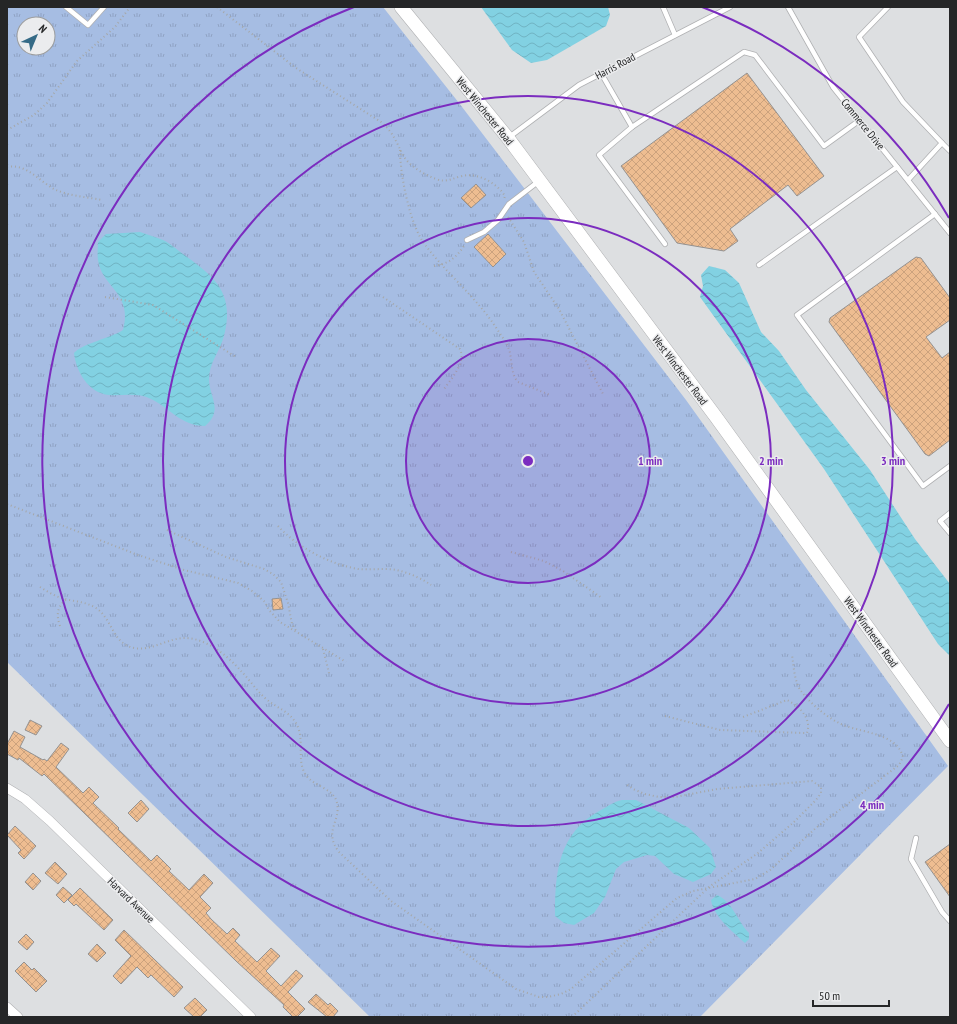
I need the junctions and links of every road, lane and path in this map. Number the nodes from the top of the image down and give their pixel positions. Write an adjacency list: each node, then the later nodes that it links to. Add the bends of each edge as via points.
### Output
1 (66, 7): 2 (lane, via 88,25)
2 (104, 7)
3 (130, 7): 14 (path, via 110,32 77,61 47,103 34,115)
4 (217, 7): 17 (path, via 296,68 381,122 390,130)
5 (401, 7): 15 (main road, West Winchester Road)
6 (663, 7): 10 (lane)
7 (730, 7): 10 (lane, Harris Road)
8 (788, 7): 12 (lane, Commerce Drive, via 833,87)
9 (888, 7): 16 (lane, via 859,37 902,102)
10 (675, 35): 11 (lane, Harris Road)
11 (601, 73): 13 (lane); 15 (lane, Harris Road, via 580,85)
12 (860, 120): 13 (lane, via 824,146 756,55 744,52); 20 (lane, Commerce Drive)
13 (632, 127): 28 (lane, via 599,155)
14 (7, 130)
15 (508, 138): 22 (main road, West Winchester Road)
16 (942, 143): 18 (lane); 21 (lane)
17 (400, 149): 24 (path, via 413,167 436,180 444,182 463,176 484,179 502,191 505,196); 29 (path, via 403,180 418,231 424,245)
18 (950, 151)
19 (7, 166): 23 (path, via 21,168 62,192)
20 (897, 167): 21 (lane, Commerce Drive); 30 (lane)
21 (908, 180): 25 (lane, Commerce Drive)
22 (539, 181): 24 (lane); 57 (main road, West Winchester Road, via 716,417)
23 (102, 200)
24 (505, 209): 27 (lane, via 498,220 484,232); 36 (path, via 510,222 524,242 534,272 563,315)
25 (935, 214): 26 (lane, Commerce Drive); 38 (lane, via 797,315 923,486)
26 (950, 233)
27 (467, 240): 29 (path, via 458,255)
28 (665, 244)
29 (443, 265): 31 (path); 37 (path, via 469,293 503,338 510,352 518,382)
30 (759, 265)
31 (434, 266)
32 (105, 297): 34 (path, via 153,305)
33 (383, 297): 35 (path, via 460,349 463,354 462,360)
34 (236, 357)
35 (444, 389)
36 (603, 394)
37 (550, 395)
38 (950, 466)
39 (7, 504): 50 (path, via 138,555 184,570 238,583 265,602 280,622)
40 (950, 513): 43 (lane, via 940,521)
41 (278, 526): 45 (path, via 302,547 338,563 357,568 397,570)
42 (167, 530): 50 (path, via 226,557 273,574 281,582 292,624)
43 (950, 533)
44 (511, 552): 47 (path, via 544,561)
45 (431, 585)
46 (40, 587): 48 (path)
47 (602, 598)
48 (67, 599): 49 (path, via 58,610); 61 (path, via 80,601 98,609 127,646 148,648 178,639 192,638 207,644 232,661 265,698 287,712 297,725 302,768 311,780 336,799 337,809 332,838 339,852 391,901 516,989 527,994 548,997 571,989 677,898)
49 (60, 626)
50 (299, 634): 51 (path)
51 (322, 649): 53 (path); 54 (path)
52 (792, 655): 61 (path, via 801,691 818,709 838,723 889,739 899,746 903,757 899,765 817,827 770,870 755,879)
53 (346, 662)
54 (329, 673)
55 (665, 716): 56 (path, via 720,730 803,733 807,732 809,727 801,710 787,700)
56 (743, 716)
57 (950, 741)
58 (625, 783): 61 (path, via 633,789 659,797 812,781 821,787 821,793 816,800 794,822 758,853)
59 (7, 788): 65 (street, Harvard Avenue, via 24,798 50,821)
60 (916, 838): 62 (lane, via 911,859)
61 (709, 887): 66 (path)
62 (950, 921)
63 (7, 1007): 64 (street)
64 (18, 1017)
65 (251, 1017)
66 (572, 1017)

